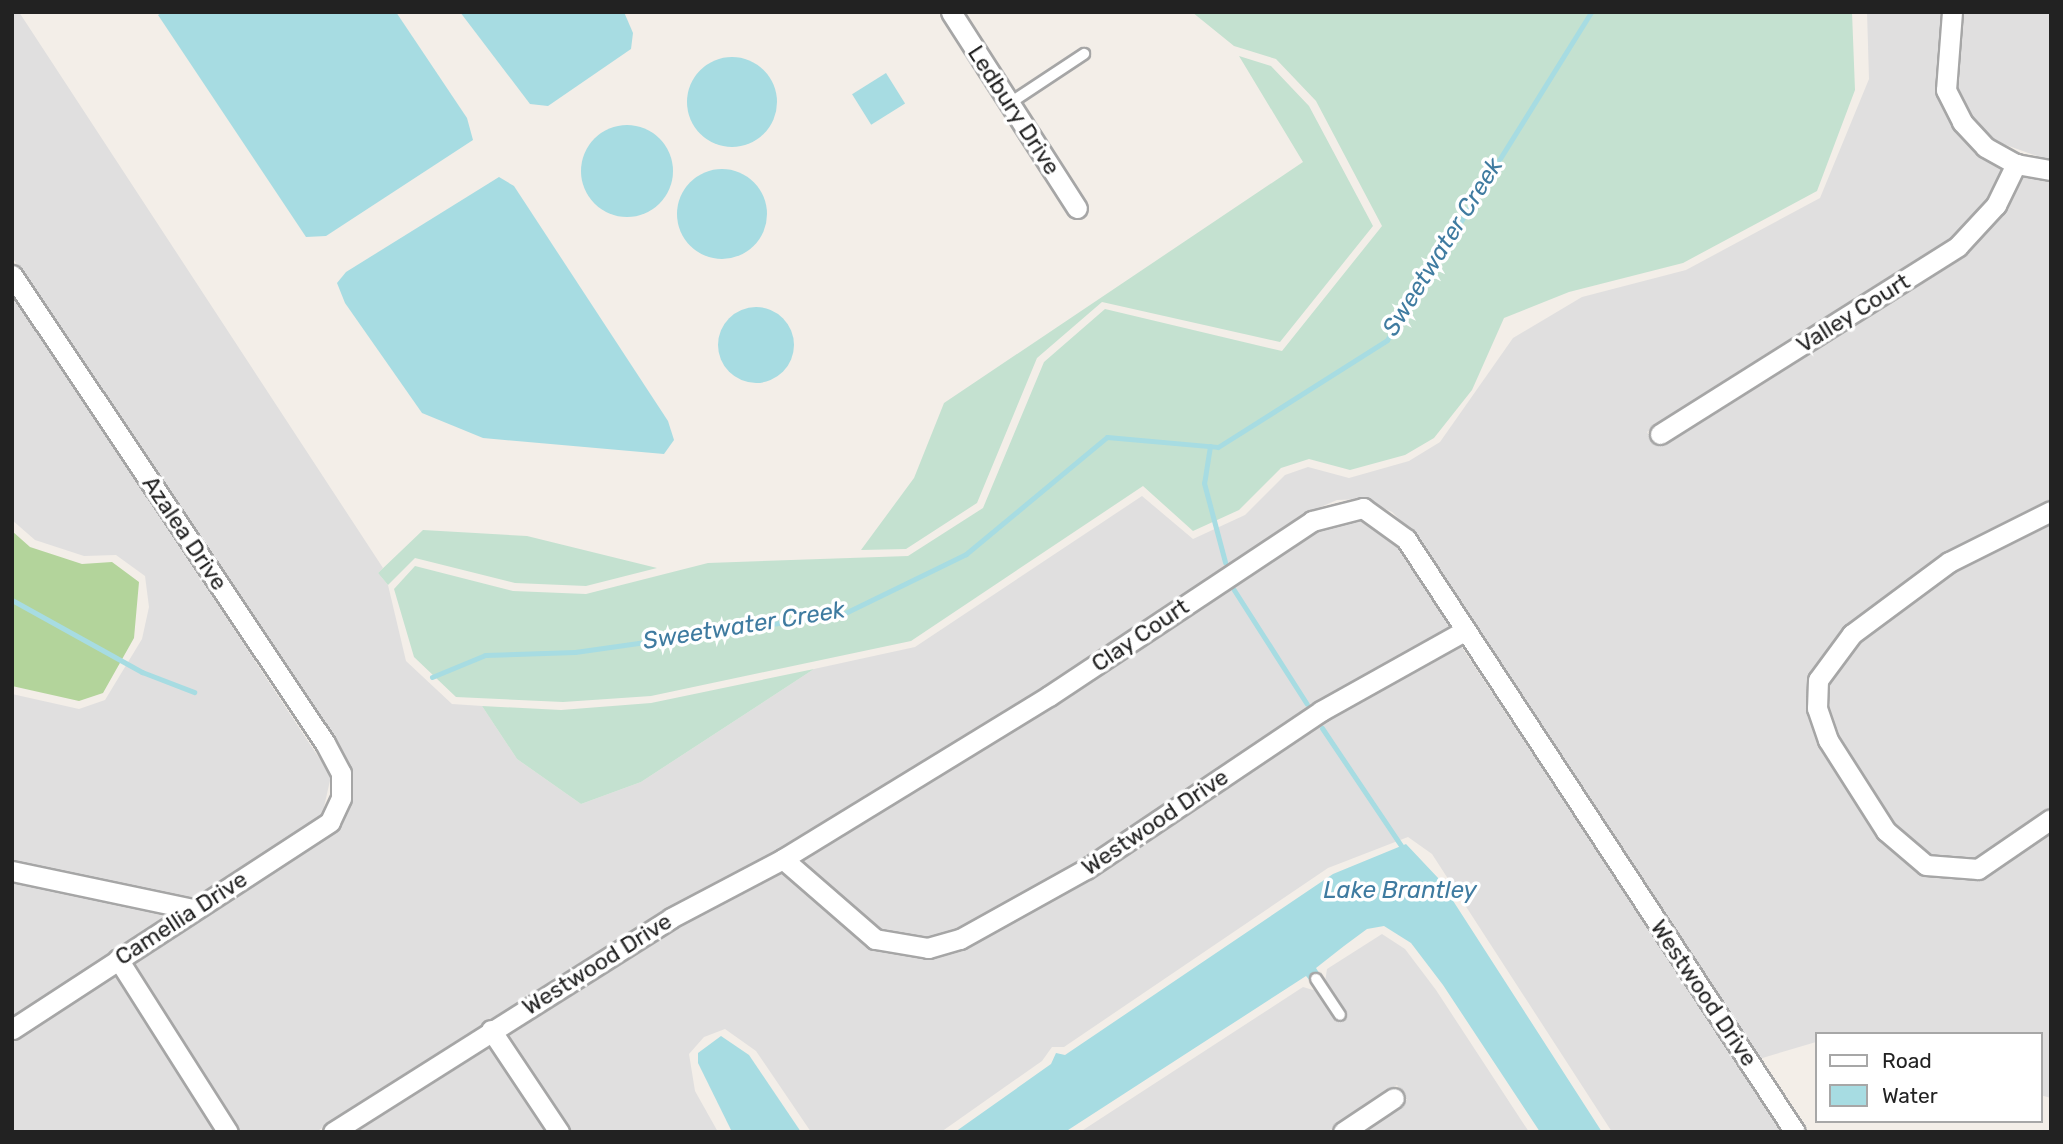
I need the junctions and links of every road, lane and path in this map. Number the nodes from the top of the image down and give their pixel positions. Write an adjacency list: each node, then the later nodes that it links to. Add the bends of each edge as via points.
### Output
1 (951, 12): 4 (street, Ledbury Drive)
2 (1952, 12): 5 (street, via 1946,90 1962,122 1985,147)
3 (1084, 54): 4 (lane)
4 (1010, 103): 7 (street, Ledbury Drive)
5 (2016, 164): 6 (street); 9 (street, Valley Court, via 1996,205 1958,246)
6 (2051, 170)
7 (1077, 208)
8 (12, 275): 12 (street, Azalea Drive, via 325,743 341,773)
9 (1660, 434)
10 (2051, 511): 13 (street, via 1949,562 1883,608 1830,658 1818,680 1817,708 1828,740 1886,831 1926,864 1978,869)
11 (1464, 631): 14 (street, Westwood Drive, via 1321,711 1086,869 960,939 928,948 874,939); 14 (street, Clay Court, via 1387,520 1363,508 1340,509); 27 (street, Westwood Drive)
12 (341, 799): 16 (street, Camellia Drive, via 330,822)
13 (2051, 819)
14 (783, 859): 21 (street, Westwood Drive, via 671,918)
15 (12, 871): 16 (street)
16 (193, 909): 17 (street, Camellia Drive)
17 (118, 959): 20 (street, Camellia Drive); 23 (street)
18 (1316, 979): 19 (lane)
19 (1340, 1015)
20 (12, 1029)
21 (491, 1030): 24 (street, Westwood Drive); 25 (street)
22 (1394, 1098): 26 (street)
23 (228, 1132)
24 (333, 1132)
25 (559, 1132)
26 (1343, 1132)
27 (1795, 1132)

